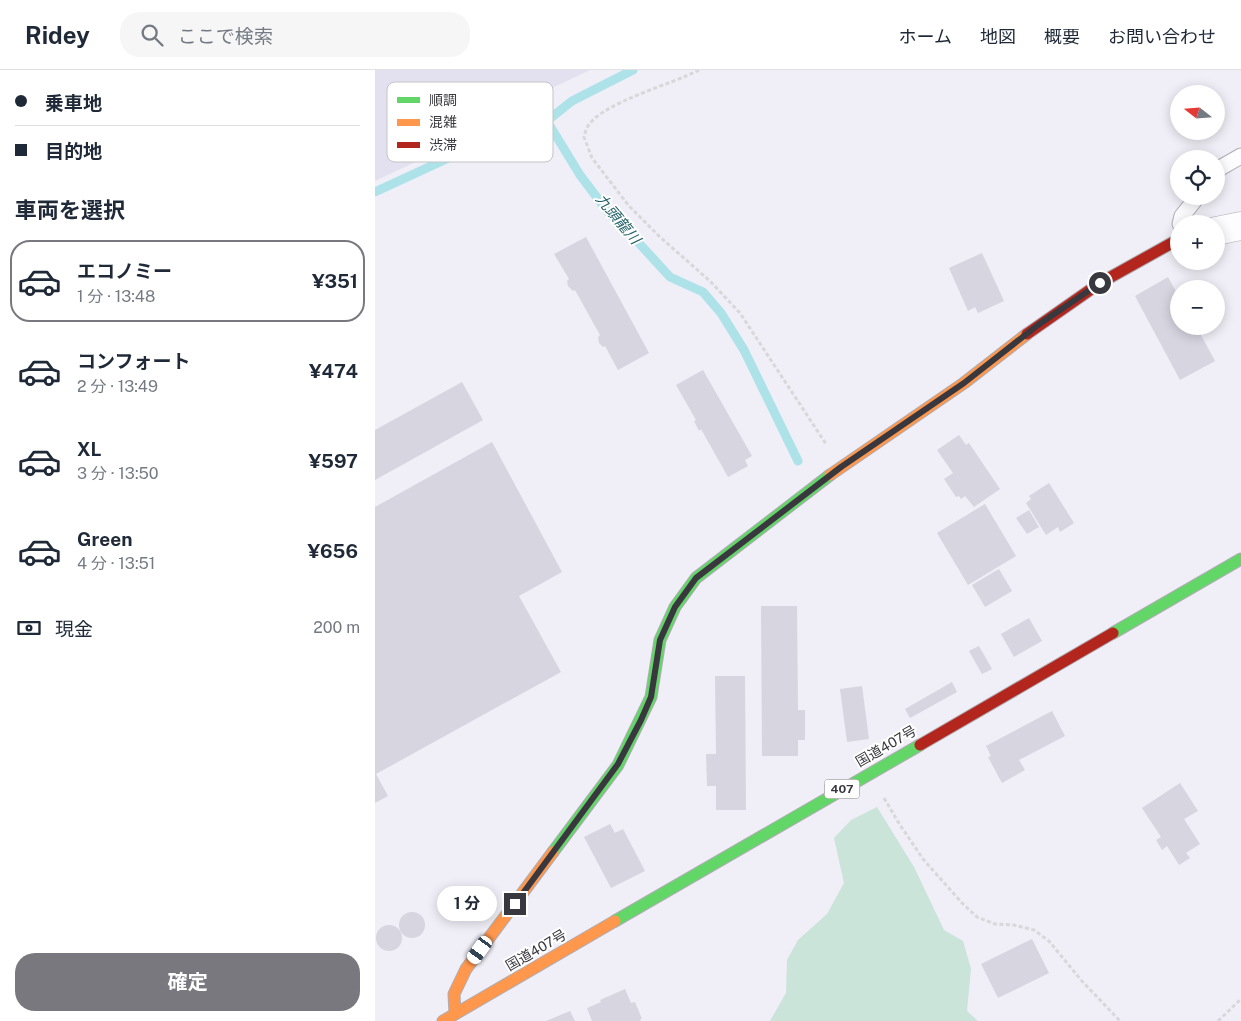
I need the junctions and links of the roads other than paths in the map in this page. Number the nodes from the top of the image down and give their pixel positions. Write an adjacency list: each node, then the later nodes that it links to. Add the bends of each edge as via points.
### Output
1 (1241, 156): 2 (lane)
2 (1225, 166)
3 (1191, 205): 4 (lane)
4 (1183, 215)
5 (1241, 226): 6 (street)
6 (1225, 229)
7 (1170, 237): 9 (main road, via 1038,325 964,383 841,467 696,578 675,607 660,640 651,697 618,764 466,969 454,994)
8 (1241, 559): 9 (main road, 国道407号 / 407)
9 (455, 1014): 10 (main road, 国道407号 / 407)
10 (443, 1021)

